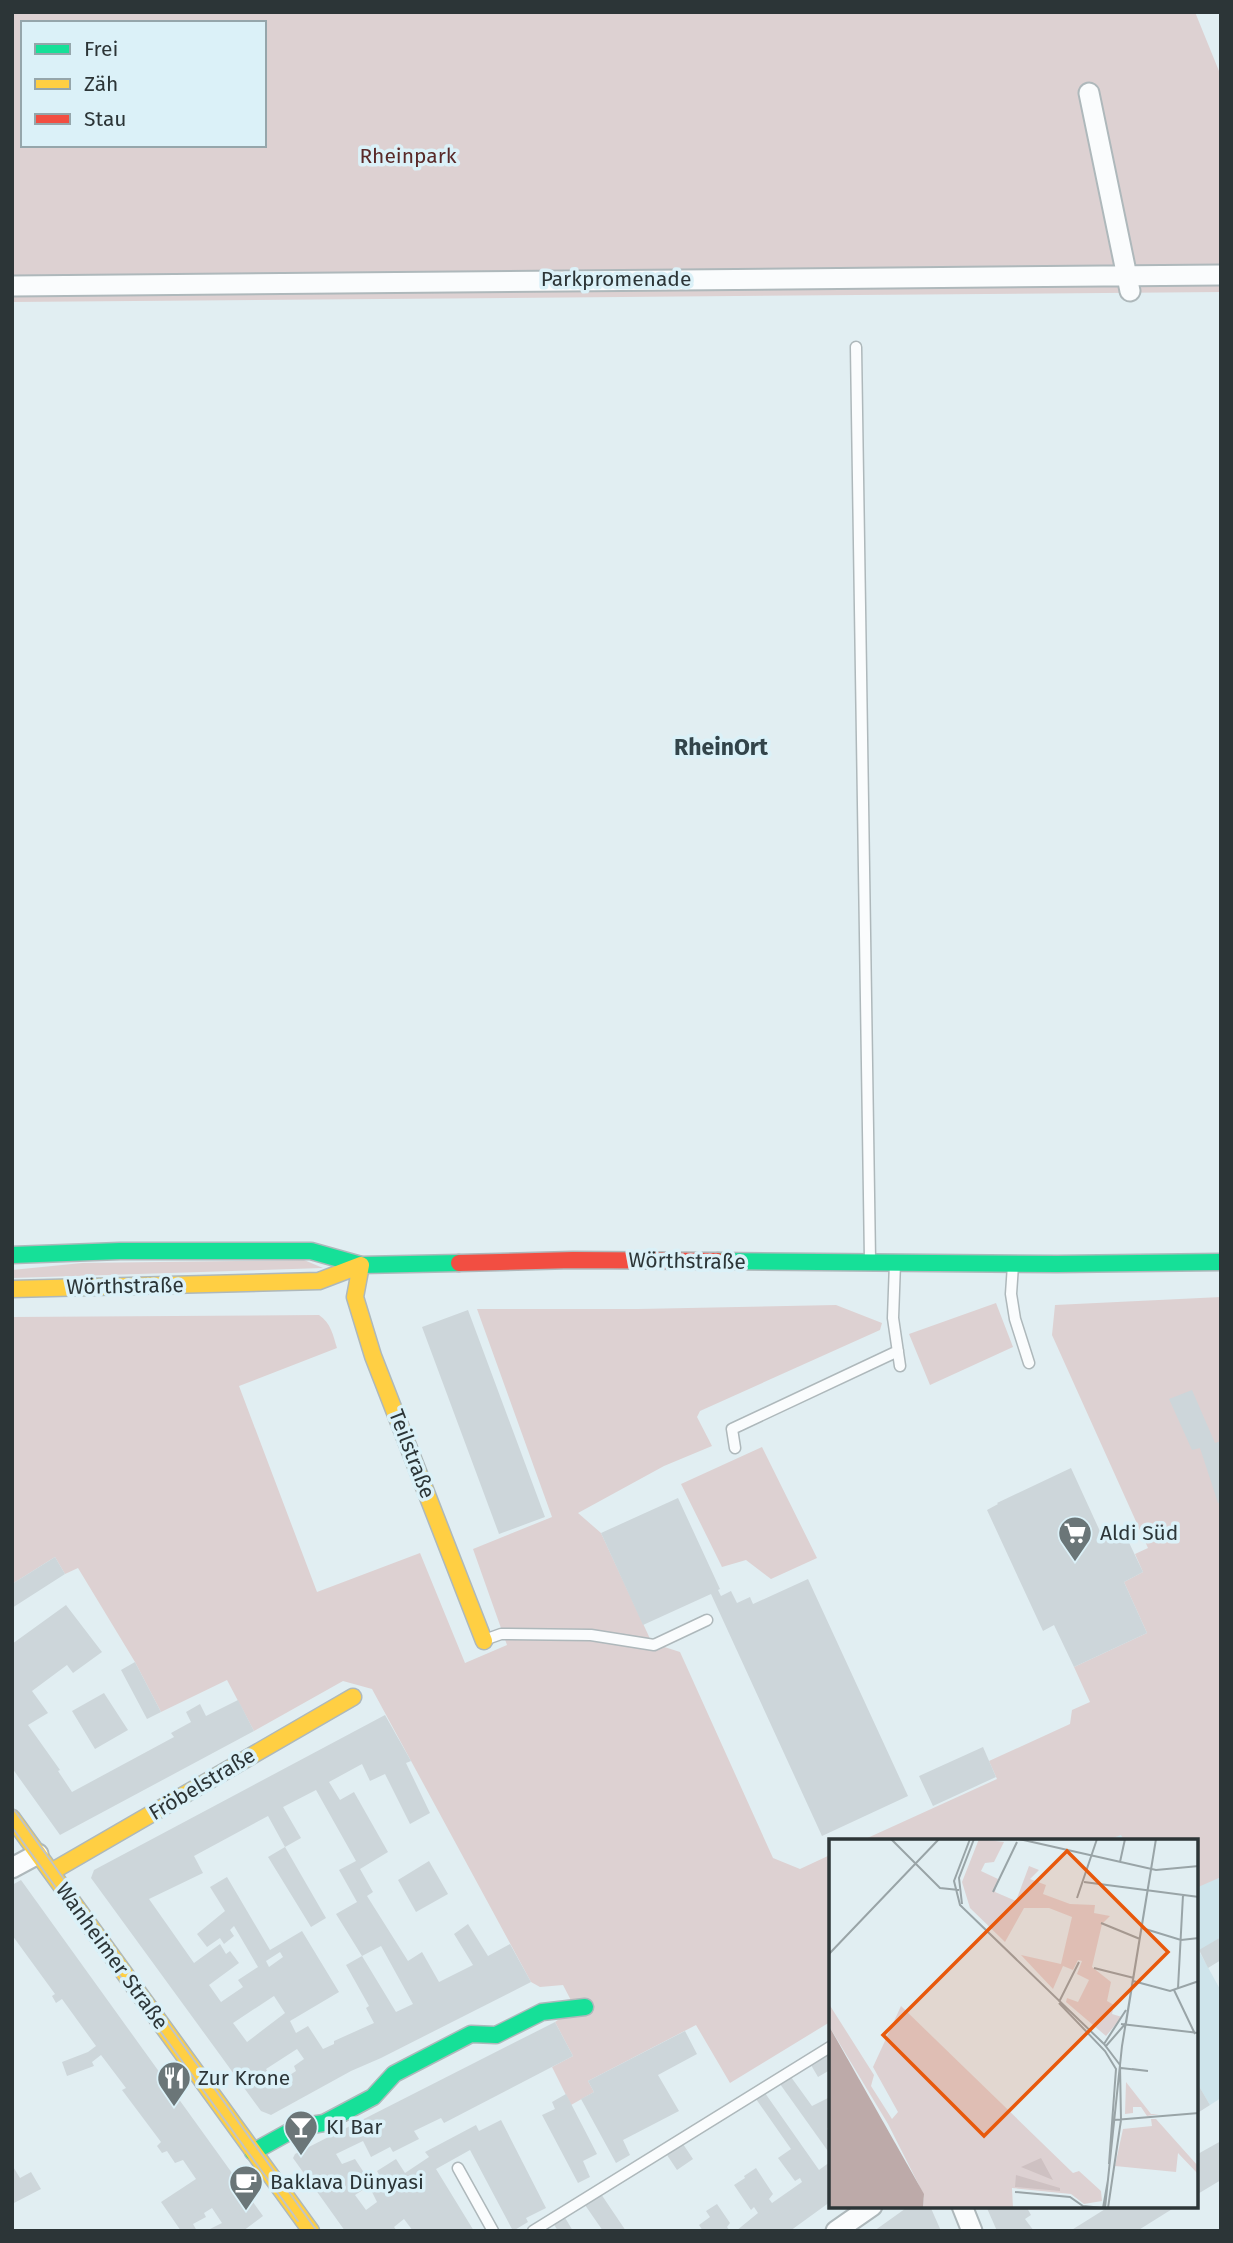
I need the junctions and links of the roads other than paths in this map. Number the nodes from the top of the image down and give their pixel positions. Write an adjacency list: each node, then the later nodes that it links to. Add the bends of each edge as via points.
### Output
1 (1089, 93): 3 (street)
2 (1221, 275): 3 (street, Parkpromenade)
3 (1129, 284): 4 (street, Parkpromenade)
4 (12, 286)
5 (856, 347): 8 (lane)
6 (12, 1255): 11 (street, Wörthstraße, via 312,1251)
7 (1221, 1262): 10 (street, Wörthstraße)
8 (870, 1263): 9 (street, Wörthstraße); 11 (street, Wörthstraße, via 573,1260)
9 (895, 1263): 10 (street, Wörthstraße); 13 (lane, via 893,1318)
10 (1013, 1263): 14 (lane, via 1015,1319)
11 (361, 1265): 12 (street, Wörthstraße, via 319,1281); 18 (street, Teilstraße, via 355,1297 373,1356)
12 (12, 1289)
13 (898, 1351): 15 (lane); 16 (lane, via 732,1429)
14 (1029, 1363)
15 (900, 1366)
16 (735, 1448)
17 (707, 1620): 18 (lane, via 654,1645 591,1635 501,1634)
18 (484, 1641)
19 (353, 1697): 23 (street, Fröbelstraße)
20 (12, 1818): 21 (street, Wanheimer Straße)
21 (38, 1854): 22 (street); 23 (street, Wanheimer Straße)
22 (12, 1868)
23 (51, 1872): 26 (street, Wanheimer Straße)
24 (585, 2007): 26 (street, via 542,2012 496,2035 471,2034 394,2074 373,2097 324,2123 298,2127)
25 (829, 2048): 32 (lane)
26 (253, 2152): 30 (street, Wanheimer Straße)
27 (458, 2168): 31 (lane)
28 (869, 2208): 33 (street)
29 (963, 2208): 34 (street)
30 (308, 2230)
31 (493, 2231)
32 (533, 2231)
33 (836, 2231)
34 (972, 2231)

